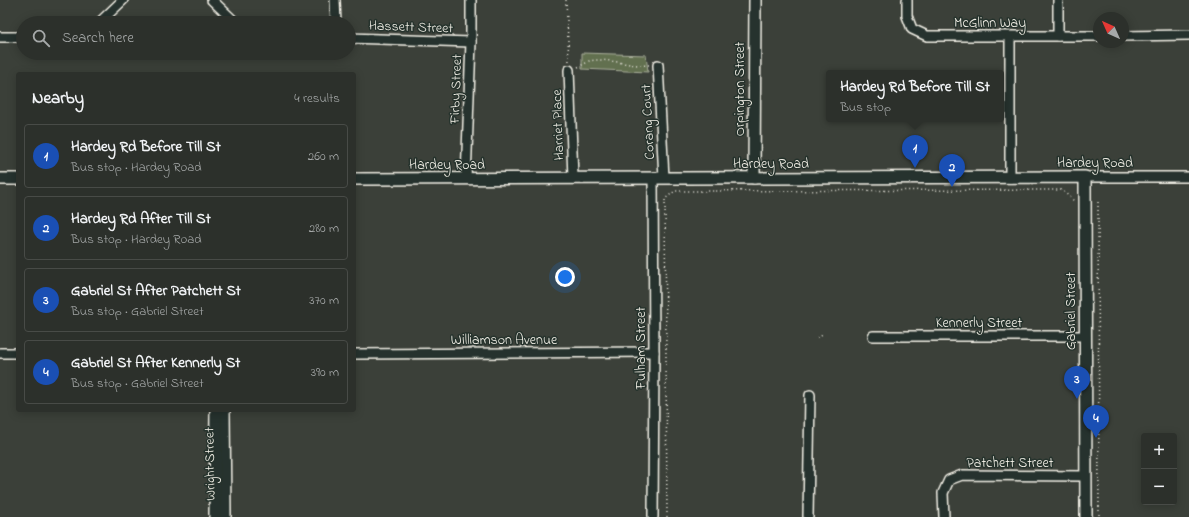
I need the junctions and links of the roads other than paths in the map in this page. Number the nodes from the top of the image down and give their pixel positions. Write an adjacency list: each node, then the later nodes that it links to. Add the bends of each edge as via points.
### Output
1 (123, 0): 8 (street)
2 (212, 0): 9 (street)
3 (335, 0): 10 (street)
4 (471, 0): 19 (street, Firby Street)
5 (755, 0): 27 (street, Orpington Street)
6 (907, 0): 12 (street, McGlinn Way, via 907,16 912,29 927,36)
7 (1058, 0): 13 (street)
8 (106, 16)
9 (229, 16)
10 (336, 16)
11 (1189, 35): 15 (street)
12 (1010, 36): 13 (street, McGlinn Way); 28 (street)
13 (1058, 36): 14 (street, McGlinn Way)
14 (1093, 36)
15 (1129, 36)
16 (0, 37): 17 (street)
17 (16, 37)
18 (356, 38): 19 (street, Hassett Street)
19 (471, 42): 24 (street, Firby Street)
20 (658, 65): 26 (street, Corang Court)
21 (569, 70): 25 (street, Harriet Place)
22 (1085, 177): 23 (street, Hardey Road); 28 (street, Hardey Road); 33 (street, Gabriel Street)
23 (1189, 177)
24 (466, 178): 25 (street, Hardey Road); 31 (street, Hardey Road)
25 (573, 178): 26 (street, Hardey Road)
26 (658, 178): 27 (street, Hardey Road); 35 (street, Fulham Street)
27 (754, 178): 28 (street, Hardey Road)
28 (1010, 178)
29 (0, 179): 30 (street)
30 (16, 179)
31 (356, 179)
32 (873, 336): 33 (street, Kennerly Street)
33 (1085, 336): 41 (street, Gabriel Street)
34 (0, 352): 36 (street)
35 (654, 352): 37 (street, Williamson Avenue); 44 (street, Fulham Street)
36 (16, 353)
37 (356, 354)
38 (810, 395): 45 (street)
39 (216, 412): 42 (street, Wright Street)
40 (224, 412): 43 (street, Wright Street)
41 (1086, 476): 46 (street, Patchett Street, via 962,475 949,480 943,493); 47 (street, Gabriel Street)
42 (215, 517)
43 (225, 517)
44 (653, 517)
45 (808, 517)
46 (944, 517)
47 (1086, 517)

